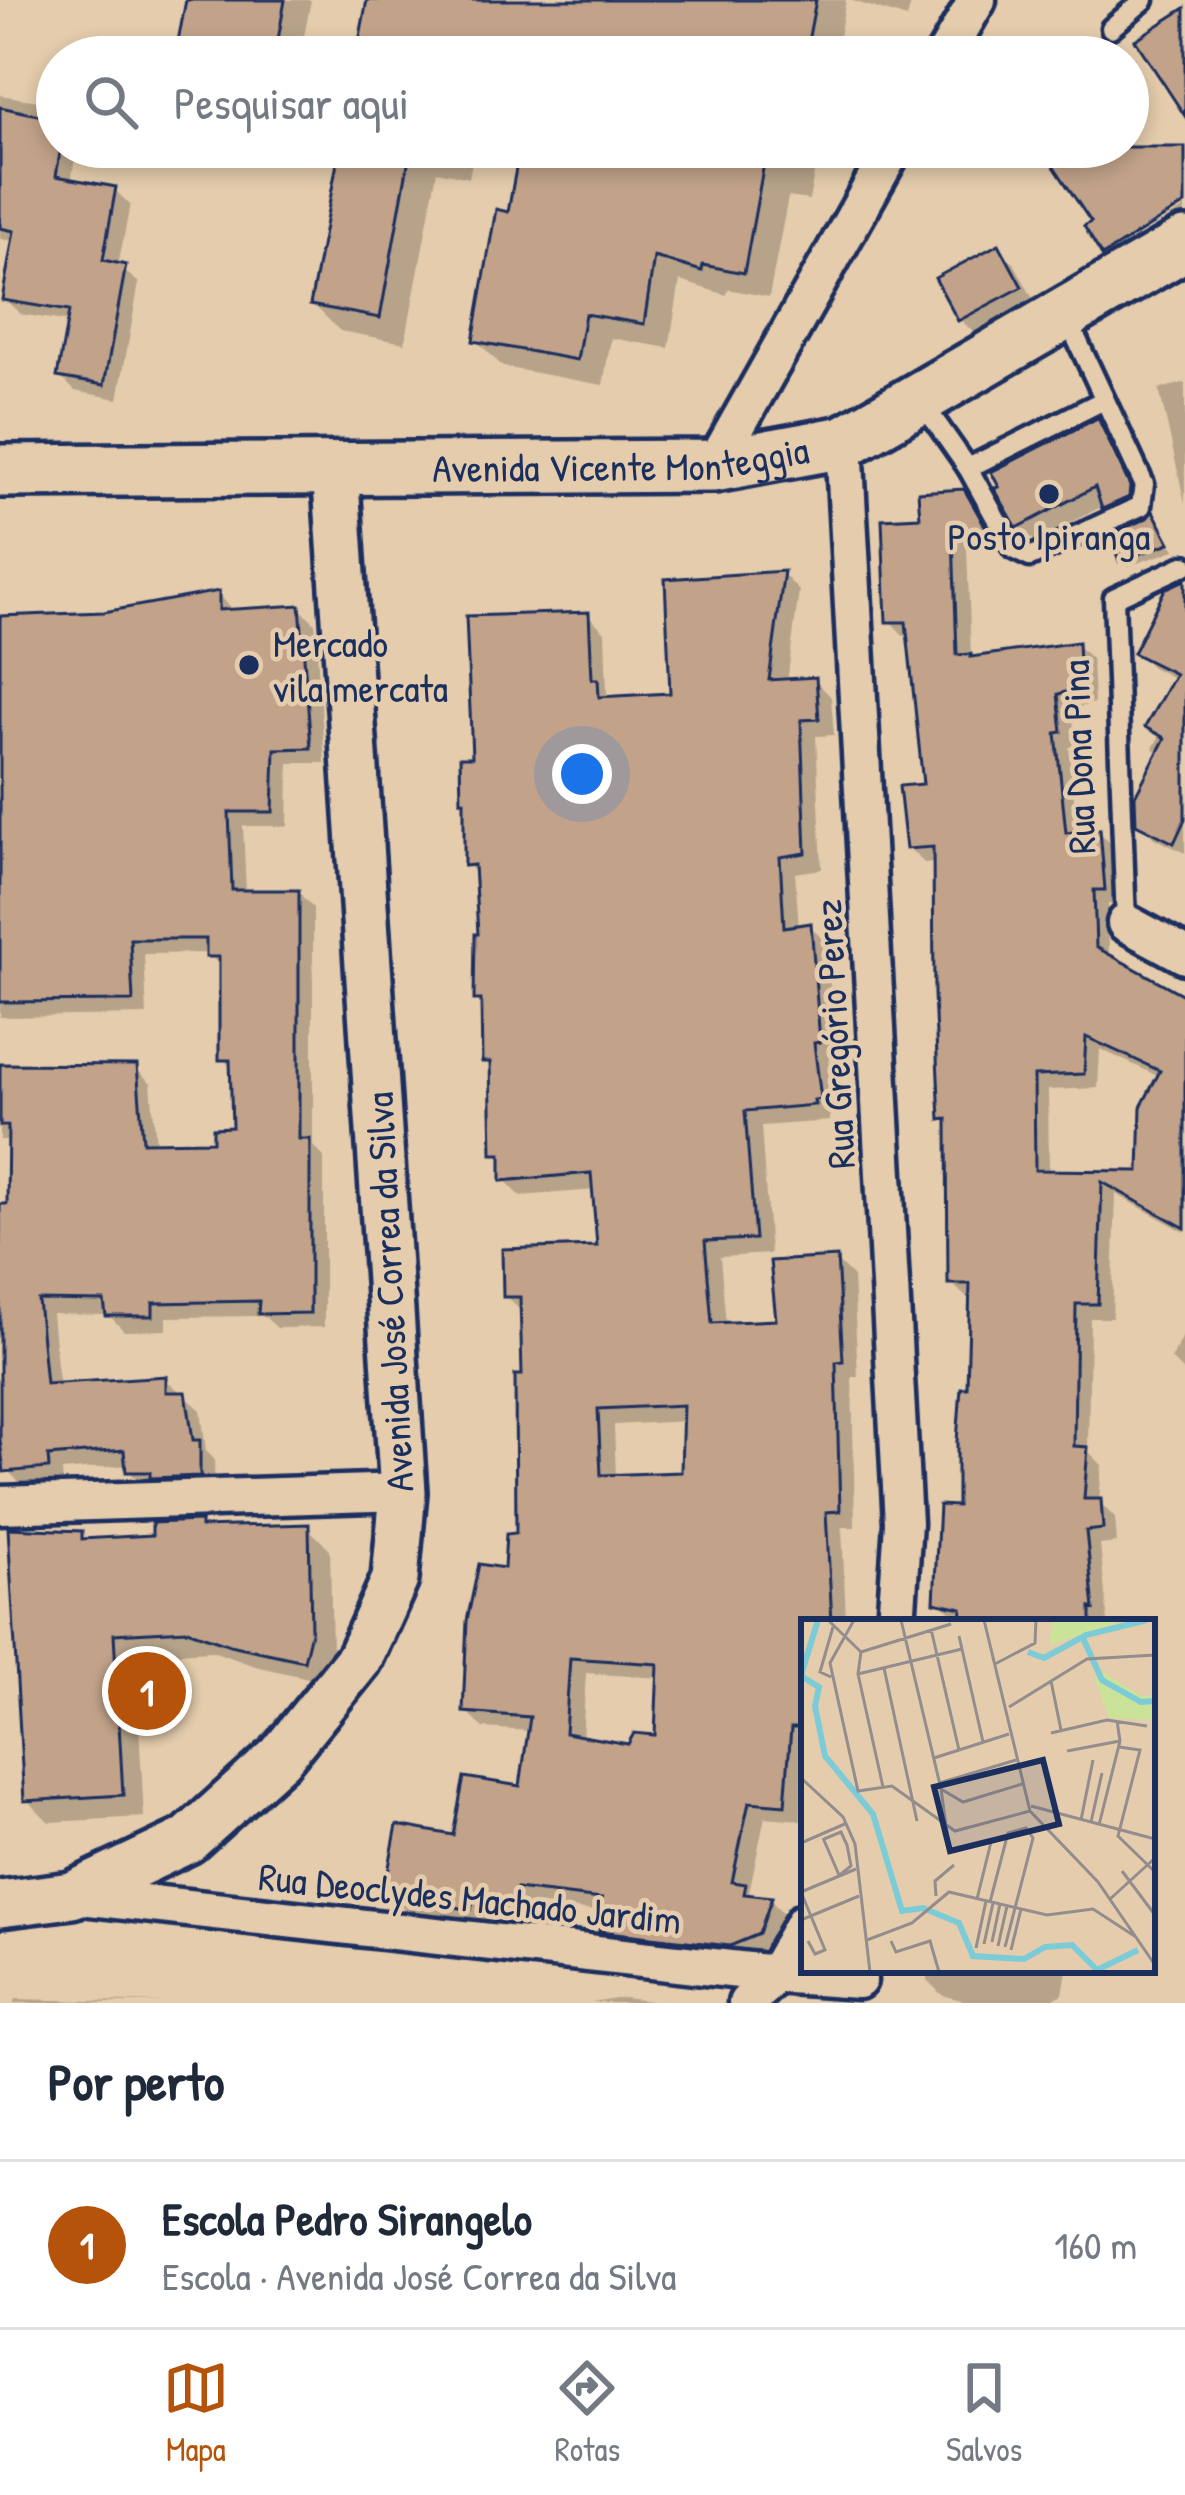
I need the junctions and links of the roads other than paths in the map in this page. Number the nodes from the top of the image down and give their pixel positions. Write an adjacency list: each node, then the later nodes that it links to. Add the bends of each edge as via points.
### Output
1 (976, 0): 4 (street)
2 (1144, 0): 3 (lane)
3 (1111, 28)
4 (956, 36)
5 (882, 168): 11 (street)
6 (1185, 244): 7 (main road, Avenida Vicente Monteggia)
7 (1066, 316): 8 (main road, Avenida Vicente Monteggia); 9 (lane)
8 (920, 399): 10 (main road, Avenida Vicente Monteggia); 13 (lane)
9 (1102, 400): 13 (lane); 13 (lane, via 1144,484 1141,506 1030,557 1013,549)
10 (844, 442): 11 (main road, Avenida Vicente Monteggia); 20 (street, Rua Gregório Perez, via 903,1523)
11 (714, 466): 12 (main road, Avenida Vicente Monteggia)
12 (335, 468): 14 (main road, Avenida Vicente Monteggia); 18 (street, Avenida José Correa da Silva)
13 (968, 468)
14 (0, 471)
15 (1185, 565): 16 (lane, Rua Dona Pina, via 1114,598)
16 (1126, 923): 17 (street, Rua Dona Pina)
17 (1185, 955)
18 (404, 1492): 19 (street); 21 (street, Avenida José Correa da Silva, via 395,1579 359,1659 280,1757 188,1840)
19 (0, 1505)
20 (896, 1619)
21 (72, 1895): 22 (street, Avenida José Correa da Silva); 24 (street, Rua Deoclydes Machado Jardim)
22 (0, 1904)
23 (801, 1927): 24 (street)
24 (775, 1974): 25 (street, Rua Deoclydes Machado Jardim); 26 (street)
25 (859, 1980)
26 (747, 2003)

